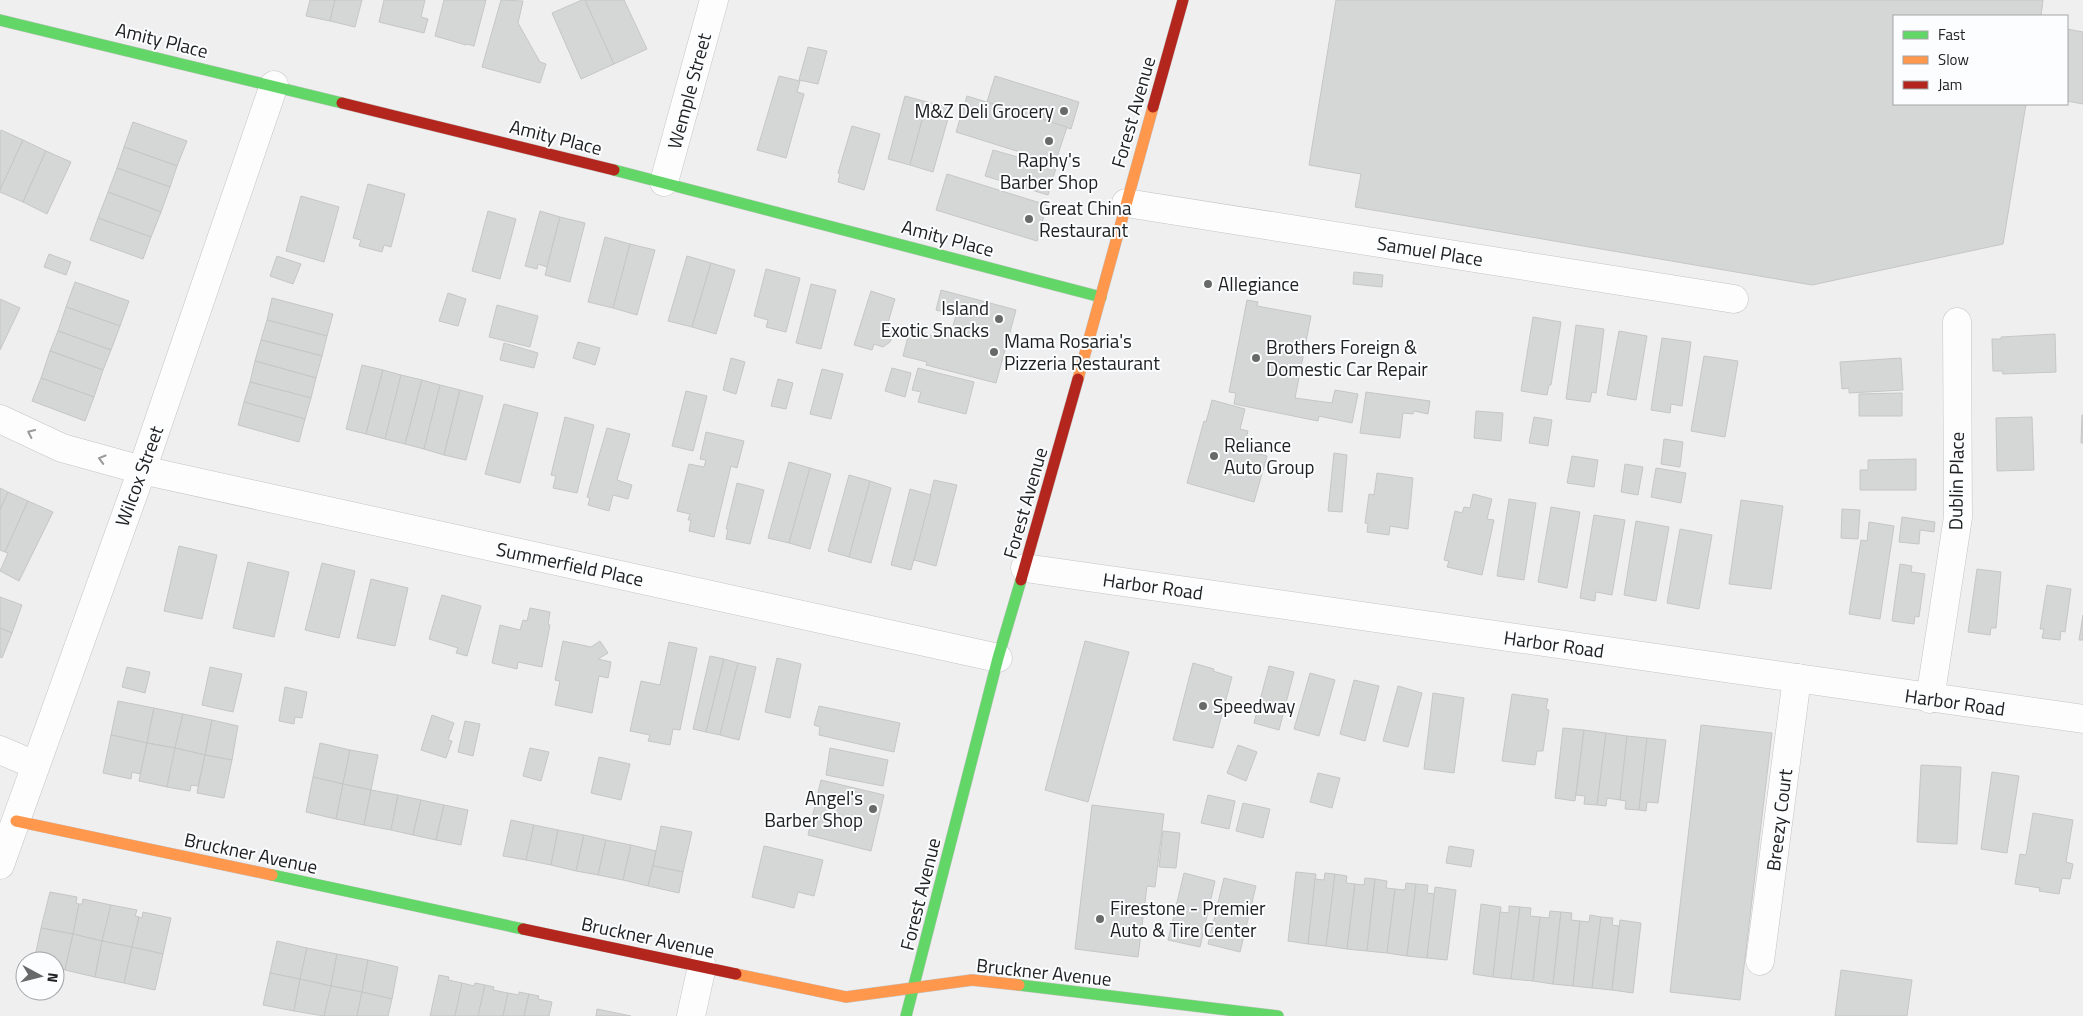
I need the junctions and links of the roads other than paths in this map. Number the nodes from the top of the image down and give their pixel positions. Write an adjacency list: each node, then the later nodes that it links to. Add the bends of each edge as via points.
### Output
1 (714, 0): 5 (street, Wemple Street)
2 (1183, 0): 6 (street, Forest Avenue)
3 (0, 20): 4 (street, Amity Place)
4 (274, 85): 5 (street, Amity Place); 11 (street, Wilcox Street)
5 (664, 182): 7 (street, Amity Place)
6 (1126, 203): 7 (street, Forest Avenue); 8 (street, Samuel Place)
7 (1101, 297): 12 (street, Forest Avenue)
8 (1734, 299)
9 (1957, 322): 15 (street, Dublin Place, via 1958,517)
10 (0, 419): 11 (street, Summerfield Place, one-way to 10, via 62,448)
11 (142, 470): 13 (street, Summerfield Place); 18 (street, Wilcox Street)
12 (1025, 568): 13 (street, Forest Avenue); 14 (street, Harbor Road)
13 (998, 658): 23 (street, Forest Avenue)
14 (1797, 678): 15 (street, Harbor Road); 21 (street, Breezy Court)
15 (1930, 699): 16 (street, Harbor Road)
16 (2083, 719)
17 (0, 750): 18 (street)
18 (35, 765): 19 (street, Wilcox Street)
19 (16, 821): 20 (street, Wilcox Street); 22 (street, Bruckner Avenue)
20 (0, 865)
21 (1760, 961)
22 (702, 966): 23 (street, Bruckner Avenue, via 846,997); 24 (street)
23 (914, 988): 25 (street, Forest Avenue); 26 (street, Bruckner Avenue, via 972,980 990,981)
24 (691, 1016)
25 (906, 1016)
26 (1278, 1016)

